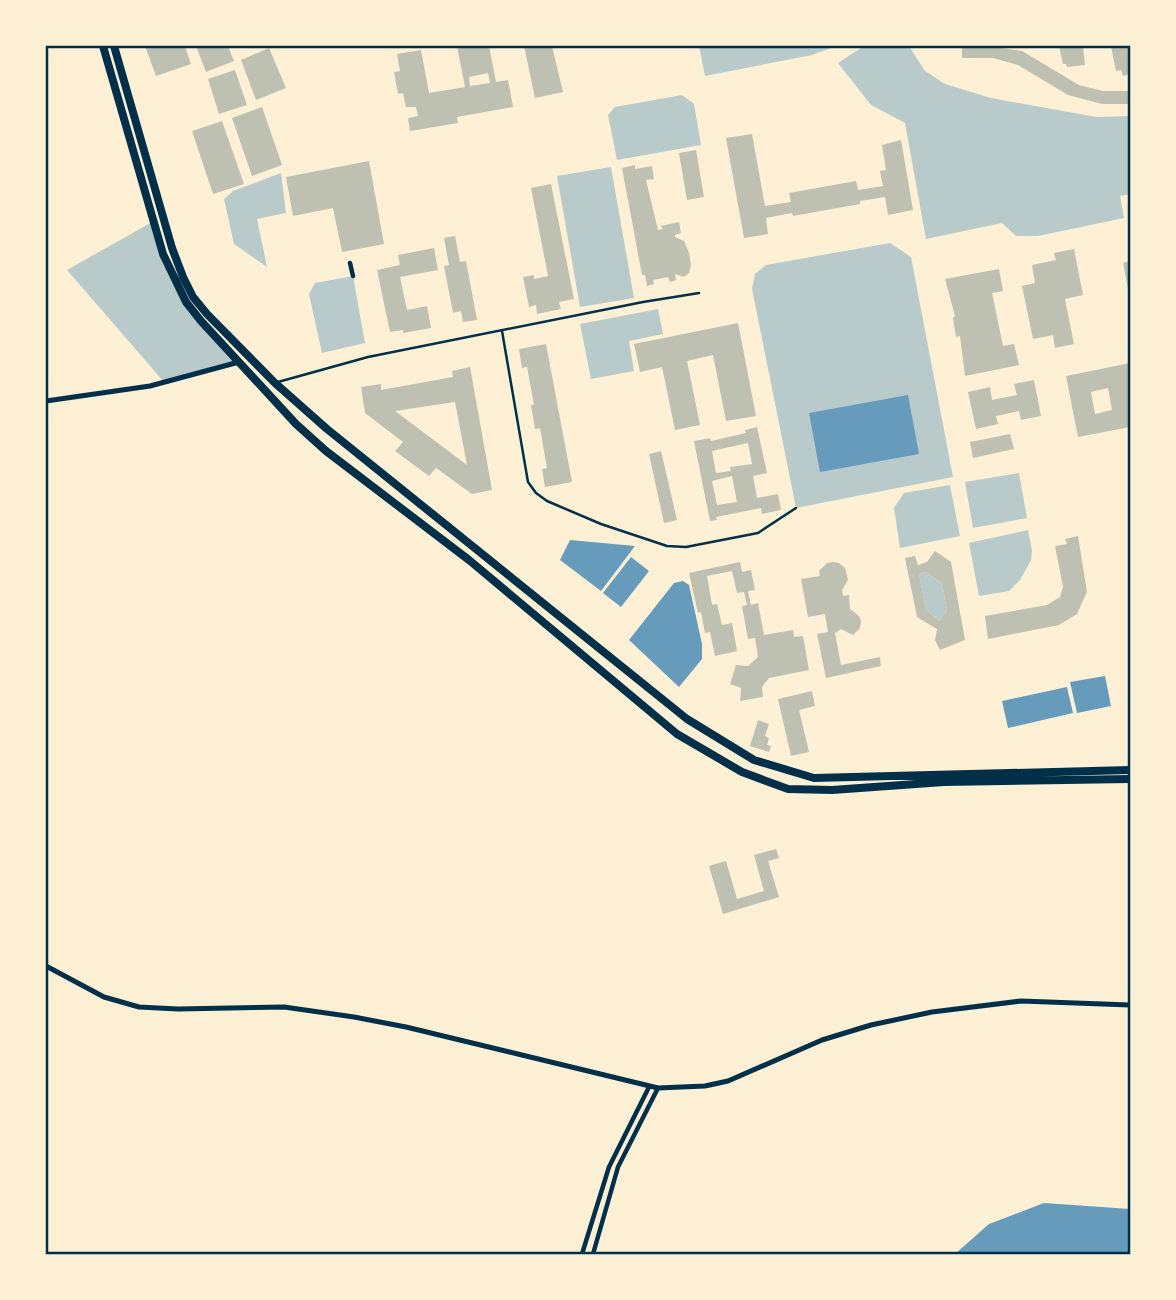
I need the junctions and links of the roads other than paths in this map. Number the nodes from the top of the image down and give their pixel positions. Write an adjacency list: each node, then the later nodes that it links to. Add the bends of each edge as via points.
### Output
1 (103, 46): 7 (highway, via 174,281 186,302)
2 (114, 46): 8 (highway, via 183,277 207,314)
3 (350, 263): 4 (street)
4 (353, 276)
5 (699, 293): 6 (lane)
6 (502, 331): 8 (lane, via 368,357); 10 (lane, via 528,482 547,501 676,547 758,533)
7 (239, 362): 9 (street, via 150,386); 12 (highway, via 326,451 470,560 677,734 742,772 788,789 832,790 944,782)
8 (275, 383): 11 (highway, via 687,719 754,760 814,778)
9 (46, 401)
10 (796, 508)
11 (1130, 770)
12 (1130, 779)
13 (46, 965): 15 (street, via 104,997 139,1007 285,1007 354,1017)
14 (1130, 1005): 16 (street, via 1021,1001 932,1012 822,1040 728,1081)
15 (649, 1087): 16 (street); 17 (street, via 609,1167)
16 (658, 1088): 18 (street, via 618,1167)
17 (582, 1255)
18 (593, 1255)

